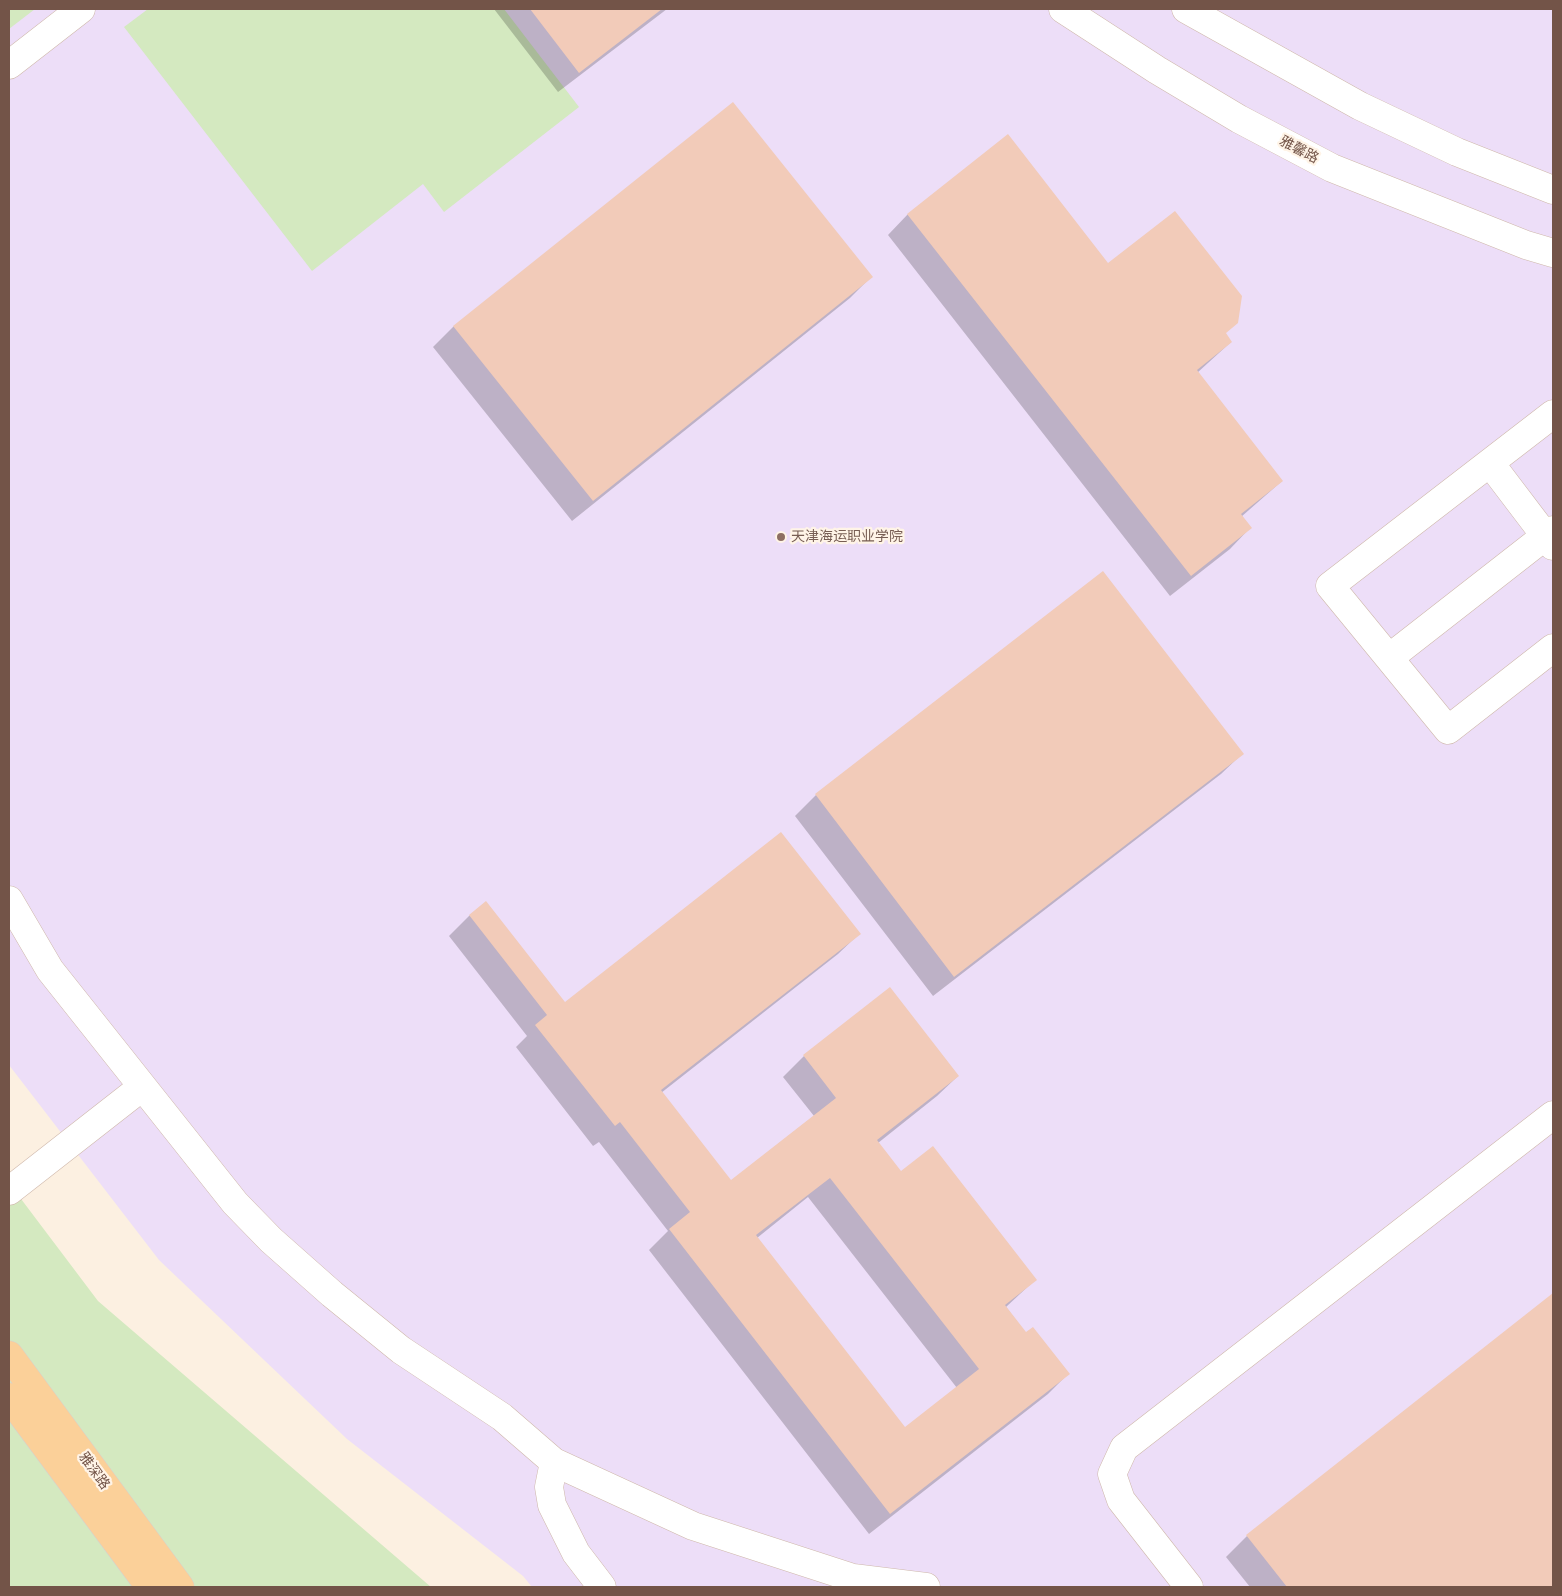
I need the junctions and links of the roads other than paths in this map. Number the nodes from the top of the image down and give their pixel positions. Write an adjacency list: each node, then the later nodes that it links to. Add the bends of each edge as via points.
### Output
1 (81, 9): 4 (street)
2 (1063, 9): 6 (street, 雅馨路, via 1231,114 1332,168)
3 (1186, 9): 5 (street, via 1360,106 1457,152)
4 (9, 65)
5 (1553, 190)
6 (1553, 253)
7 (1553, 414): 8 (street)
8 (1490, 463): 9 (street); 11 (street, via 1330,586)
9 (1551, 538): 11 (street)
10 (1553, 648): 11 (street, via 1448,730)
11 (1389, 658)
12 (9, 900): 13 (street, via 50,970)
13 (142, 1087): 15 (street); 18 (street, via 235,1203 271,1240 401,1350 502,1417)
14 (1553, 1115): 23 (street, via 1124,1448 1112,1474 1121,1500)
15 (9, 1192)
16 (9, 1354): 20 (main road, 雅深路)
17 (9, 1396): 19 (main road, 雅深路)
18 (554, 1462): 21 (street, via 548,1487 552,1505 576,1553); 22 (street, via 693,1526 853,1578)
19 (150, 1587)
20 (180, 1587)
21 (602, 1587)
22 (926, 1587)
23 (1189, 1587)

